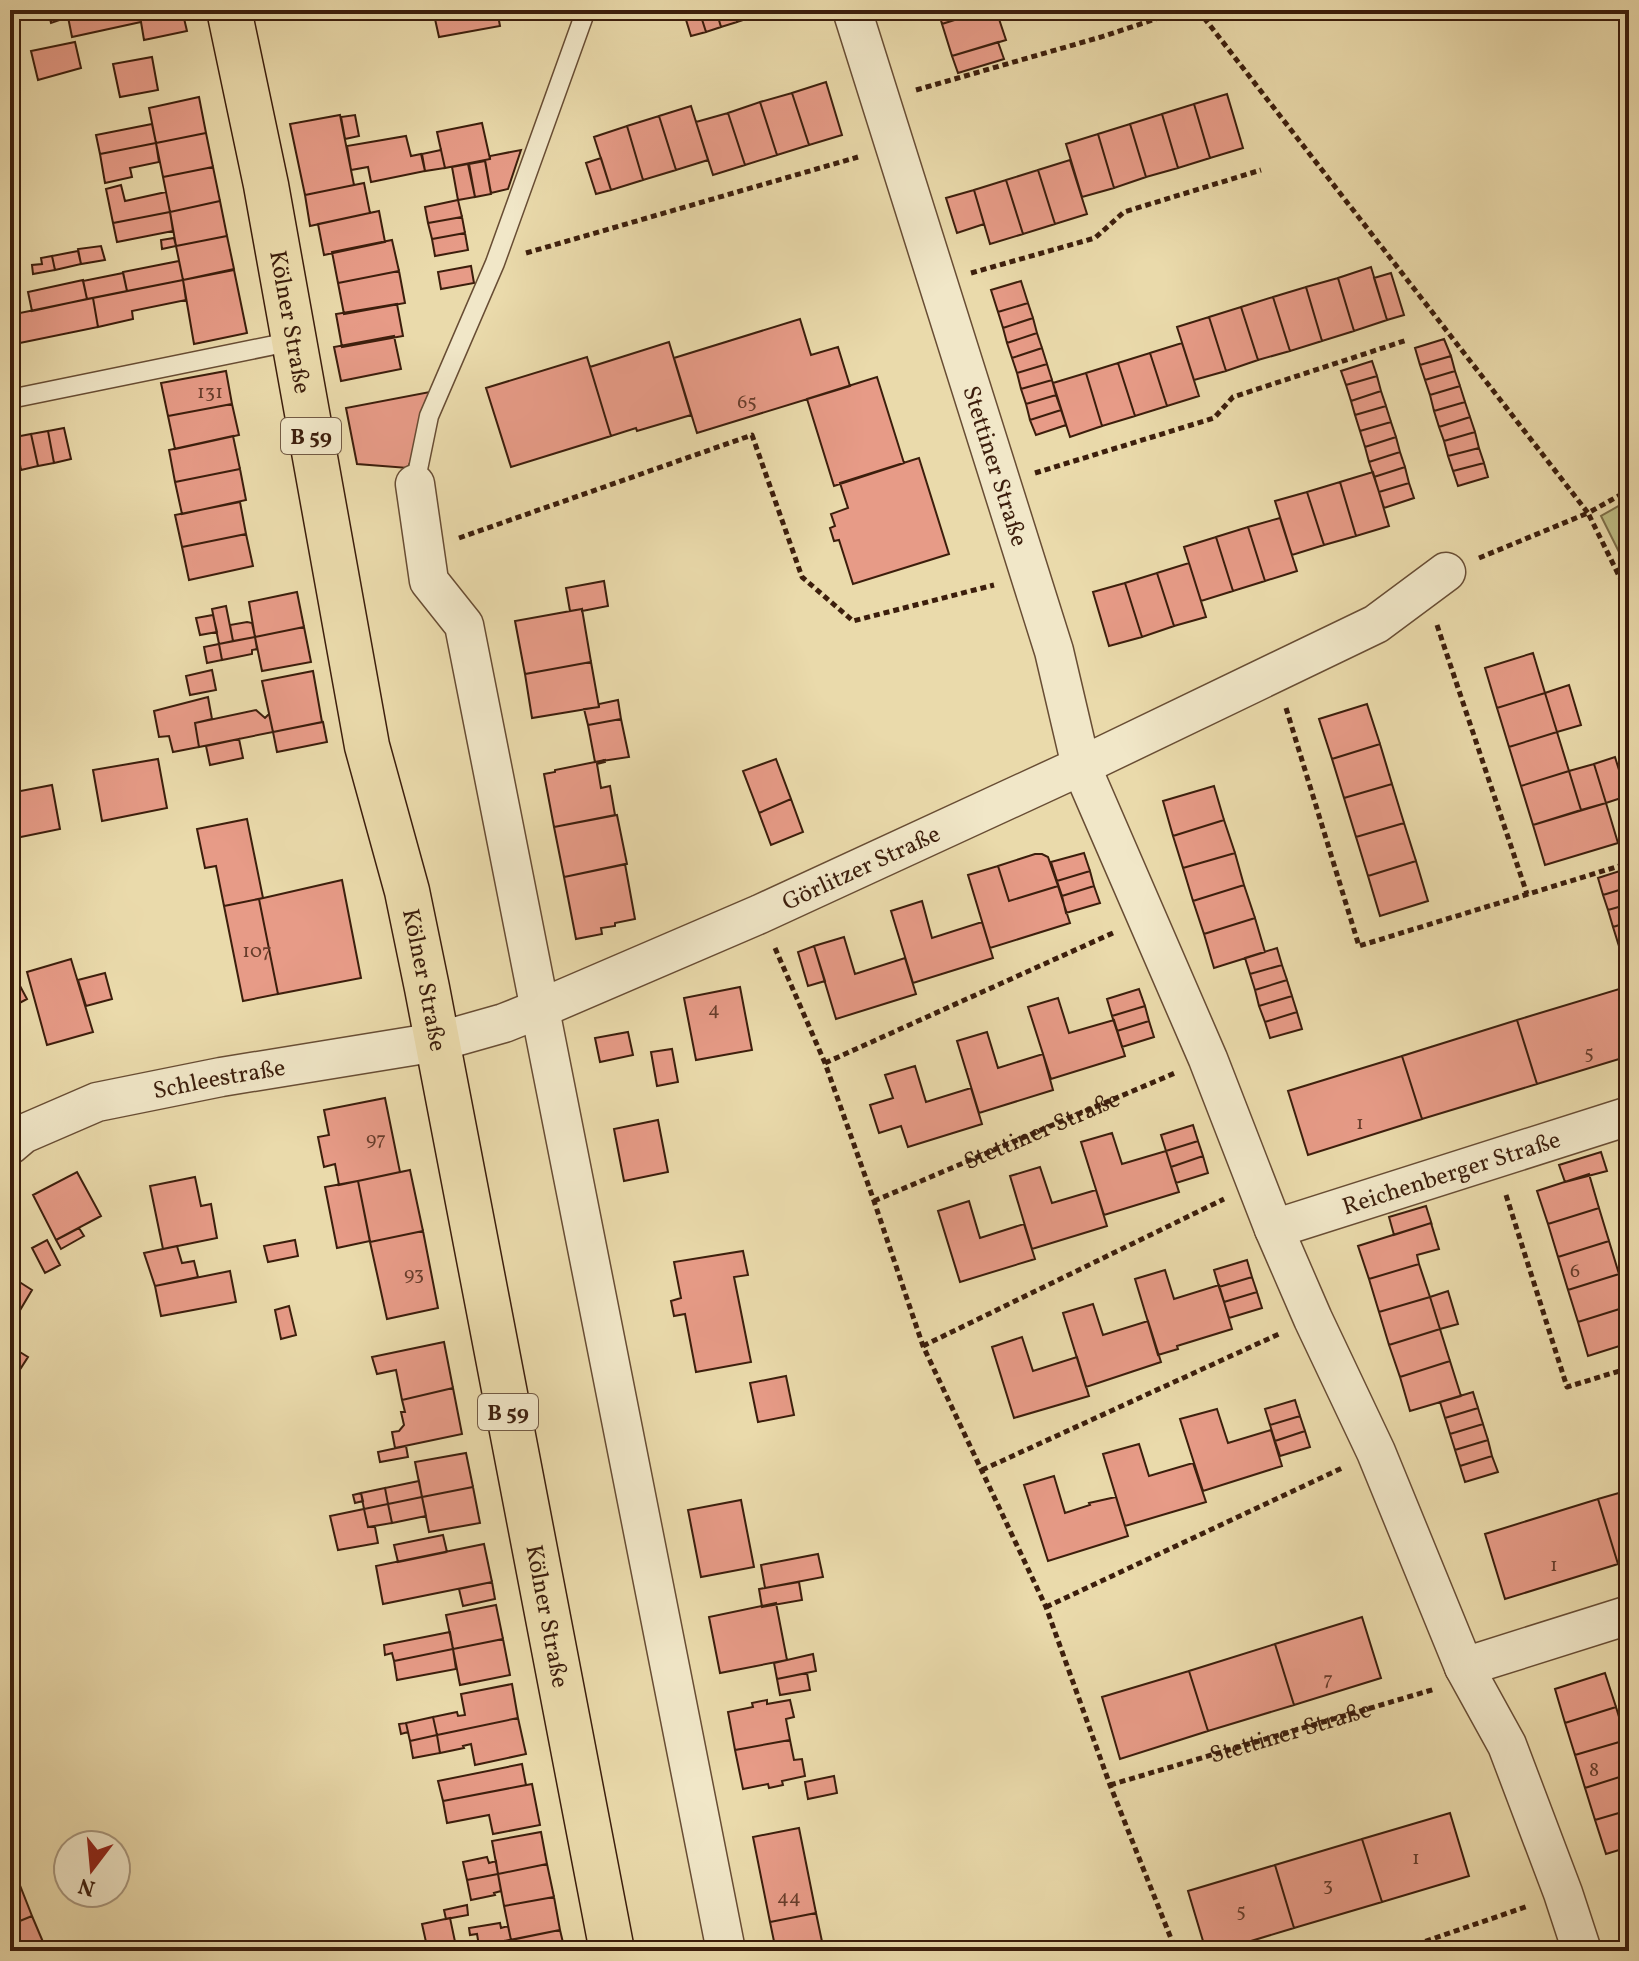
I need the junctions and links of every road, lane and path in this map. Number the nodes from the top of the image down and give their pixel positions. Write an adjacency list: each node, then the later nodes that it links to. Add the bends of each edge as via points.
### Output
1 (229, 10): 12 (main road, Kölner Straße / B 59)
2 (586, 10): 9 (lane)
3 (852, 10): 6 (street, Stettiner Straße)
4 (1183, 10): 6 (path)
5 (1198, 10): 17 (path)
6 (881, 101): 7 (street, Stettiner Straße)
7 (895, 146): 9 (path); 10 (street, Stettiner Straße)
8 (1261, 170): 10 (path, via 1124,212 1095,238)
9 (495, 263): 14 (lane, via 429,416)
10 (938, 283): 15 (street, Stettiner Straße)
11 (1407, 340): 15 (path, via 1233,397 1214,418)
12 (294, 341): 13 (lane); 31 (main road, Kölner Straße / B 59, via 367,746 407,891)
13 (10, 399)
14 (415, 484): 20 (street)
15 (1001, 484): 21 (street, Stettiner Straße)
16 (1629, 490): 17 (path)
17 (1588, 513): 22 (path); 23 (path)
18 (1629, 518): 19 (path, via 1622,530)
19 (1629, 543)
20 (424, 550): 21 (path, via 752,435 802,577 853,621); 30 (street, via 429,581 464,625)
21 (1030, 576): 25 (street, Stettiner Straße)
22 (1435, 580): 24 (street, Görlitzer Straße, via 1376,624); 27 (path)
23 (1629, 596)
24 (1275, 673): 25 (street, Görlitzer Straße); 27 (path, via 1359,946)
25 (1081, 766): 28 (street, Görlitzer Straße); 29 (street, Stettiner Straße)
26 (1629, 863): 27 (path)
27 (1527, 894)
28 (760, 914): 30 (street, Görlitzer Straße); 33 (path)
29 (1146, 918): 32 (street, Stettiner Straße); 33 (path)
30 (539, 1009): 31 (street, Görlitzer Straße); 51 (street)
31 (437, 1042): 35 (street, Schleestraße, via 97,1102 23,1134); 50 (main road, Kölner Straße / B 59)
32 (1208, 1059): 37 (street, Stettiner Straße); 38 (path, Stettiner Straße)
33 (825, 1063): 38 (path)
34 (1629, 1116): 36 (street, Reichenberger Straße)
35 (10, 1145)
36 (1494, 1159): 39 (street, Reichenberger Straße); 42 (path, via 1567,1387)
37 (1257, 1183): 39 (street, Stettiner Straße); 41 (path)
38 (874, 1201): 41 (path)
39 (1274, 1229): 40 (street, Stettiner Straße)
40 (1313, 1319): 43 (street, Stettiner Straße); 44 (path)
41 (923, 1346): 44 (path)
42 (1629, 1368)
43 (1376, 1452): 45 (path); 47 (street, Stettiner Straße)
44 (982, 1470): 45 (path)
45 (1046, 1607): 48 (path)
46 (1629, 1615): 47 (street)
47 (1467, 1672): 48 (path, Stettiner Straße); 49 (street, Stettiner Straße, via 1507,1745)
48 (1110, 1785): 52 (path)
49 (1563, 1893): 53 (path); 54 (street, Stettiner Straße)
50 (612, 1951)
51 (726, 1951)
52 (1176, 1951)
53 (1397, 1951)
54 (1582, 1951)

